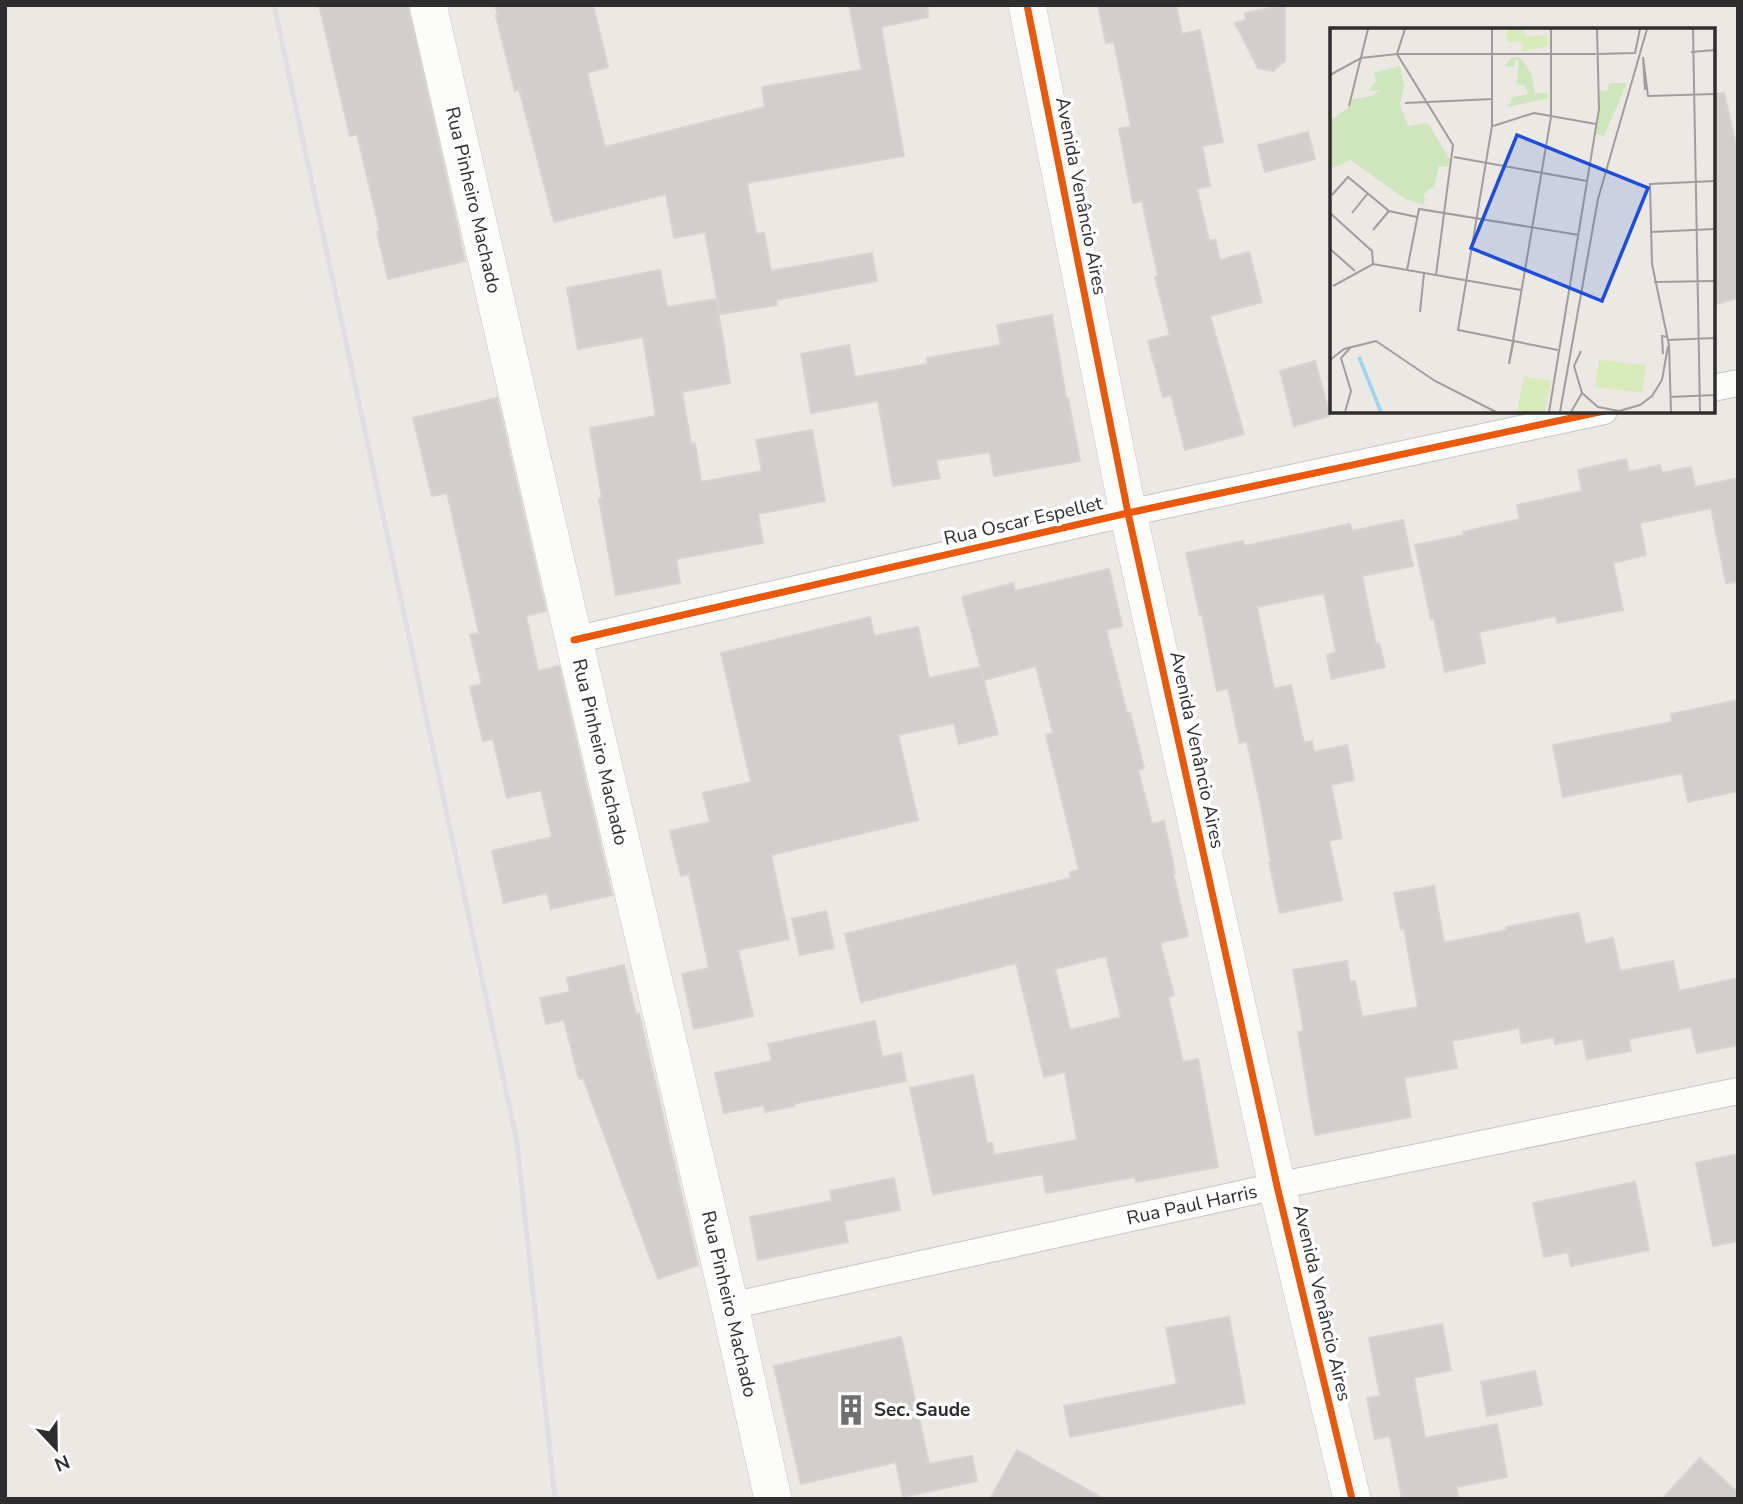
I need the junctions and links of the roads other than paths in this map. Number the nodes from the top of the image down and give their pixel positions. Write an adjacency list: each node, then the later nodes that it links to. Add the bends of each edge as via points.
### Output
1 (428, 5): 7 (main road, Rua Pinheiro Machado)
2 (1027, 5): 6 (main road, Avenida Venâncio Aires)
3 (1738, 383): 4 (street)
4 (1715, 388)
5 (1595, 413): 6 (street, Rua Oscar Espellet)
6 (1128, 513): 7 (street, Rua Oscar Espellet); 9 (main road, Avenida Venâncio Aires)
7 (574, 640): 10 (main road, Rua Pinheiro Machado)
8 (1738, 1091): 9 (street, Rua Paul Harris)
9 (1277, 1186): 10 (street, Rua Paul Harris); 12 (main road, Avenida Venâncio Aires)
10 (730, 1306): 11 (main road, Rua Pinheiro Machado)
11 (772, 1499)
12 (1352, 1499)

